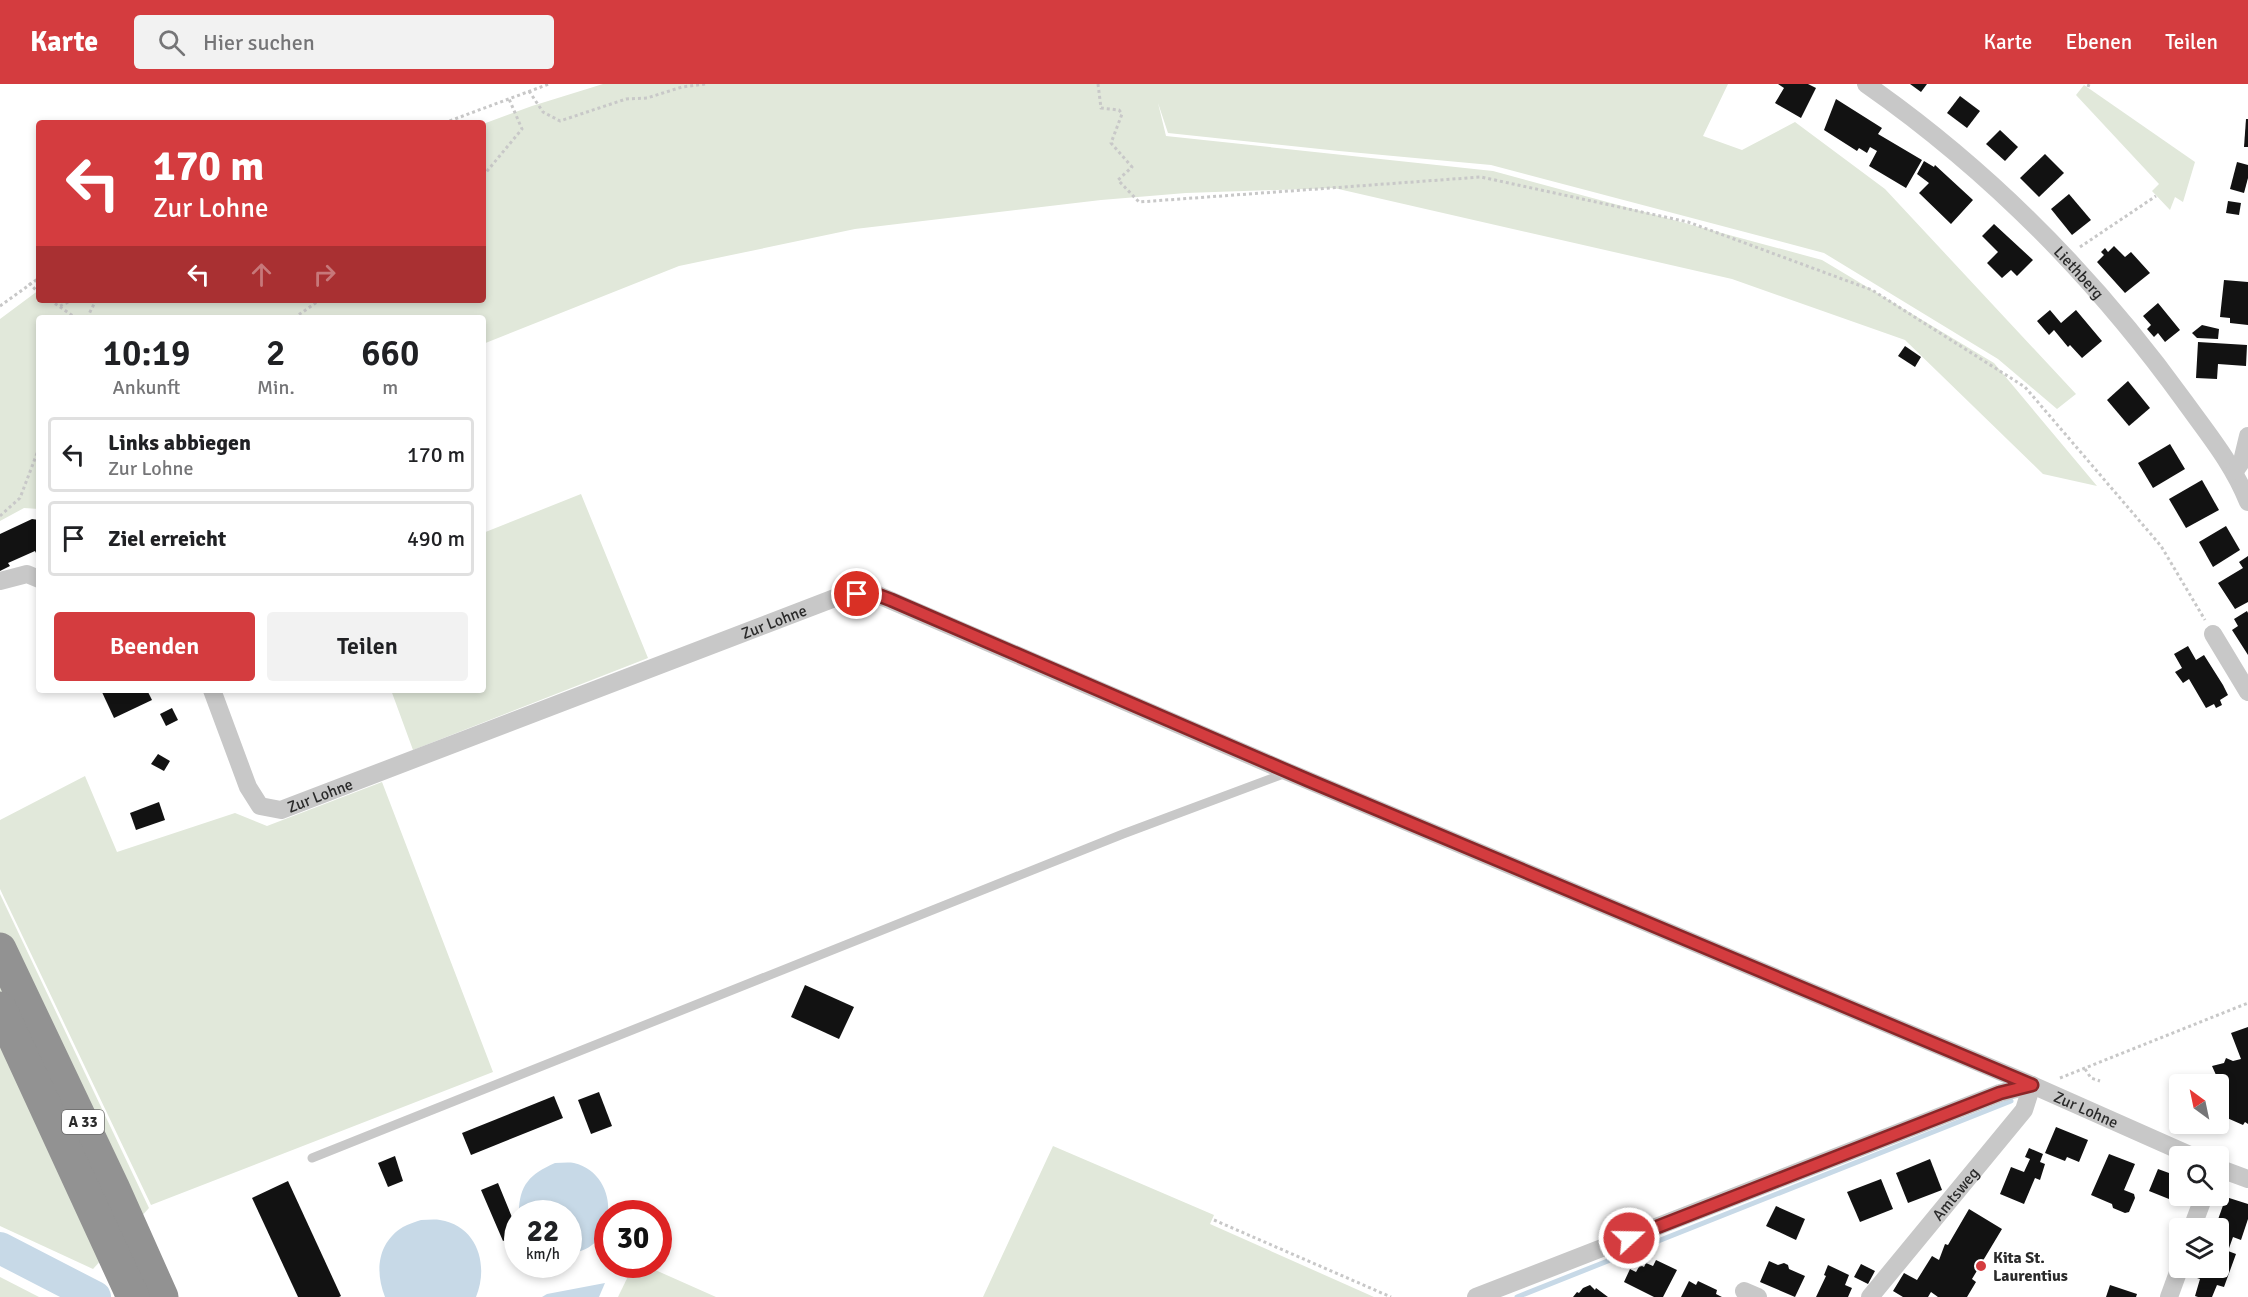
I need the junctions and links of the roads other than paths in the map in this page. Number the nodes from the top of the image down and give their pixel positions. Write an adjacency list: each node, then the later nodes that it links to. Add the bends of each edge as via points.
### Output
1 (1866, 84): 3 (street, Liethberg, via 1980,174 2066,256 2157,363)
2 (2248, 436): 3 (street, via 2242,461)
3 (2235, 471): 4 (street, Liethberg)
4 (2248, 501)
5 (36, 578): 6 (street, via 27,574)
6 (0, 580)
7 (2213, 634): 8 (street)
8 (2248, 692)
9 (213, 693): 10 (street, Zur Lohne, via 248,787 260,806 281,810 840,596 878,595)
10 (1288, 772): 13 (street, Zur Lohne); 15 (lane, via 1123,834)
11 (0, 949): 20 (highway, A 33)
12 (0, 1008): 19 (highway, A 33)
13 (2032, 1085): 14 (street, Zur Lohne); 21 (street, via 2000,1093); 22 (street, Amtsweg, via 2024,1110)
14 (2169, 1146)
15 (312, 1158)
16 (2229, 1172): 17 (street)
17 (2248, 1179)
18 (2176, 1278): 23 (street)
19 (133, 1297)
20 (162, 1297)
21 (1476, 1297)
22 (1870, 1297)
23 (2169, 1297)

